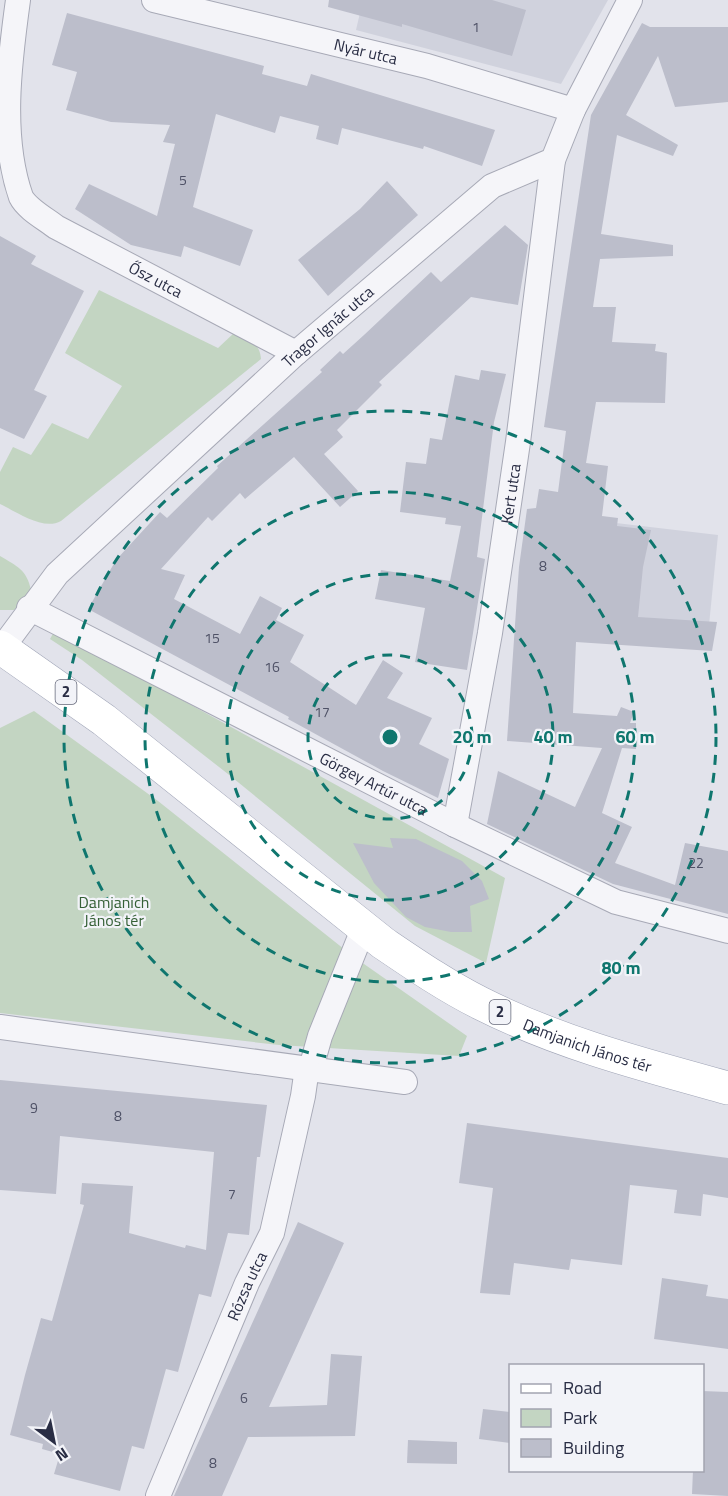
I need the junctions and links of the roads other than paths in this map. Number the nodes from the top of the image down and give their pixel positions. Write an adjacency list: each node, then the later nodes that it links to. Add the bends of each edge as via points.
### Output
1 (18, 0): 6 (street, Ősz utca, via 1,127 6,160 22,200 56,227)
2 (154, 0): 4 (street, Nyár utca, via 427,66)
3 (630, 0): 4 (street)
4 (573, 110): 5 (street)
5 (553, 160): 6 (street, Tragor Ignác utca, via 492,186); 9 (street, Kert utca, via 490,633)
6 (296, 353): 7 (street, Tragor Ignác utca, via 71,560)
7 (29, 608): 8 (street, Tragor Ignác utca); 9 (street, Görgey Artúr utca)
8 (1, 647): 10 (main road, Damjanich János tér / 2, via 104,720)
9 (455, 825): 11 (street, Görgey Artúr utca, via 616,902)
10 (364, 927): 13 (street); 15 (main road, Damjanich János tér / 2, via 428,974 481,1004 589,1048)
11 (728, 931)
12 (0, 1027): 13 (street)
13 (309, 1068): 14 (street); 16 (street, Rózsa utca, via 272,1233 247,1283)
14 (405, 1082)
15 (728, 1088)
16 (158, 1496)

